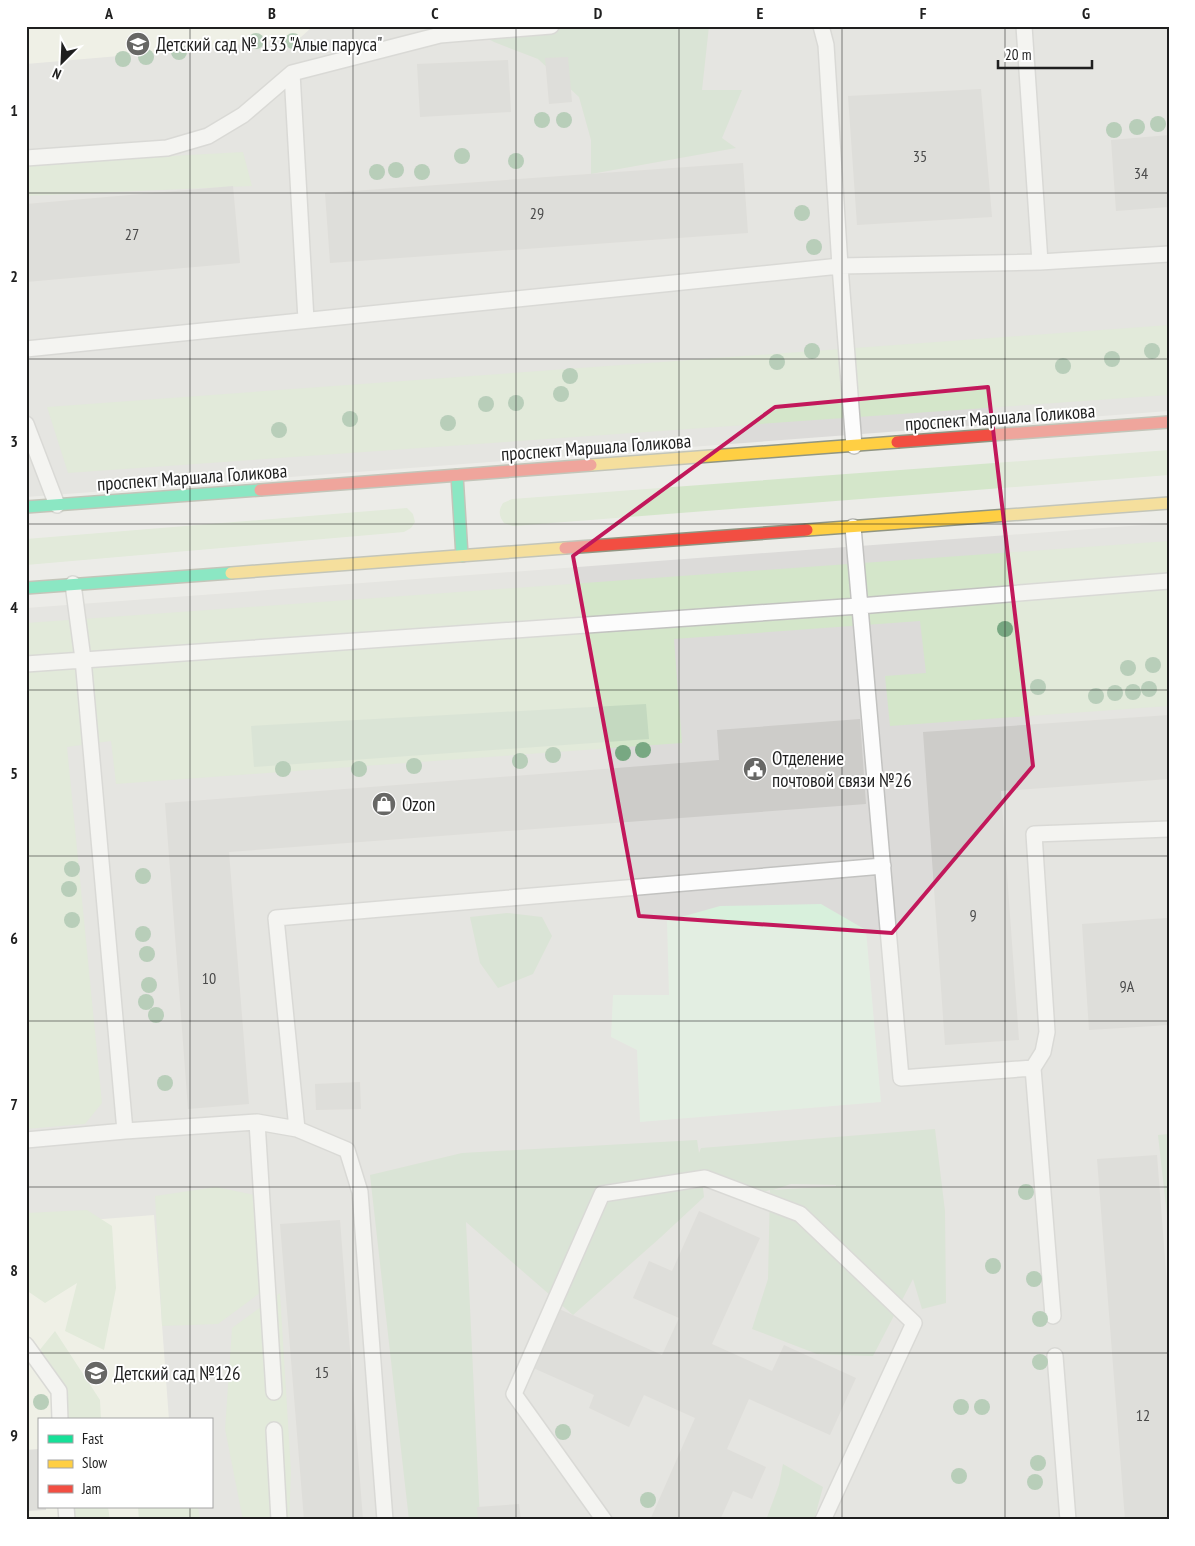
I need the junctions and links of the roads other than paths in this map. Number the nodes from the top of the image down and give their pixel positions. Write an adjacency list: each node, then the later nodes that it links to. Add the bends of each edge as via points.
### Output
1 (551, 26): 4 (lane, via 440,35)
2 (822, 26): 8 (lane, via 826,45)
3 (1024, 26): 7 (lane)
4 (292, 73): 5 (lane, via 243,115 208,136 167,148); 9 (lane)
5 (26, 158)
6 (1169, 254): 7 (lane)
7 (1040, 262): 8 (lane)
8 (840, 266): 9 (lane); 13 (lane)
9 (306, 320): 10 (lane)
10 (26, 349)
11 (1169, 422): 13 (main road, проспект Маршала Голикова)
12 (26, 424): 16 (lane)
13 (854, 446): 14 (main road, проспект Маршала Голикова)
14 (457, 475): 16 (main road, проспект Маршала Голикова); 19 (main road)
15 (1169, 503): 18 (main road)
16 (57, 505): 17 (main road, проспект Маршала Голикова)
17 (26, 507)
18 (853, 526): 19 (main road); 23 (lane)
19 (462, 556): 21 (main road)
20 (1169, 581): 23 (lane)
21 (74, 584): 22 (main road); 24 (lane)
22 (26, 588)
23 (859, 606): 24 (lane); 27 (lane)
24 (83, 659): 25 (lane); 31 (lane)
25 (26, 664)
26 (1169, 829): 28 (lane, via 1034,834 1048,1032 1043,1052)
27 (883, 866): 28 (lane, via 901,1078); 30 (lane, via 276,918)
28 (1033, 1068): 33 (lane)
29 (257, 1122): 30 (lane); 31 (lane); 36 (lane)
30 (297, 1129): 40 (lane, via 347,1150 360,1192)
31 (125, 1131): 32 (lane)
32 (26, 1140)
33 (1053, 1316)
34 (26, 1345): 37 (lane, via 58,1392)
35 (1055, 1356): 43 (lane)
36 (274, 1392)
37 (60, 1418)
38 (274, 1430): 39 (lane)
39 (279, 1520)
40 (385, 1520)
41 (604, 1520): 42 (lane, via 514,1394 602,1194 706,1178 800,1214 914,1324)
42 (823, 1520)
43 (1068, 1520)

